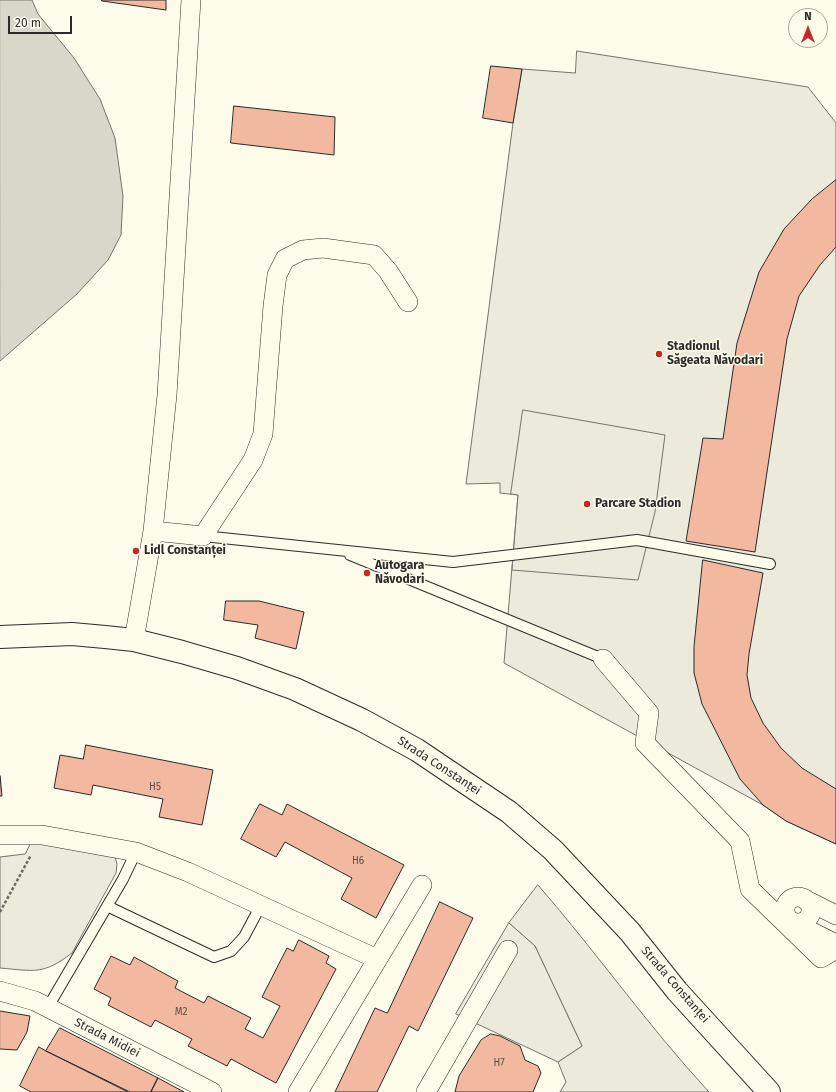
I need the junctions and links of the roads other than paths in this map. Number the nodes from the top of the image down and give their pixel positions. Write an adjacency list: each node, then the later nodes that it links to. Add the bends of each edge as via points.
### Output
1 (191, 0): 3 (street, via 167,395)
2 (408, 302): 4 (street, via 374,255 323,248 303,250 285,259 277,275 273,306 264,434 253,460)
3 (153, 532): 4 (street); 8 (street)
4 (202, 536): 5 (lane)
5 (338, 550): 6 (lane, via 453,562 637,540); 9 (lane)
6 (770, 564)
7 (0, 637): 8 (street, Strada Constanței, via 72,634)
8 (134, 640): 25 (street, Strada Constanței, via 238,668 295,689 356,717 417,750 509,812 553,850 589,887 630,932 677,991)
9 (603, 659): 17 (street, via 649,713 645,744 740,841 750,889 821,958)
10 (0, 835): 11 (street, via 42,835)
11 (136, 852): 13 (street); 14 (lane)
12 (422, 885): 19 (street)
13 (261, 905): 14 (lane, via 244,937 231,951 214,957); 19 (street)
14 (107, 906): 21 (lane)
15 (836, 915): 16 (street, via 804,898 790,900 785,914 794,923)
16 (836, 944)
17 (836, 949)
18 (508, 950): 24 (street)
19 (377, 959): 23 (street)
20 (0, 991): 21 (street, Strada Midiei)
21 (48, 1007): 22 (street, Strada Midiei)
22 (212, 1092)
23 (298, 1092)
24 (426, 1092)
25 (769, 1092)

